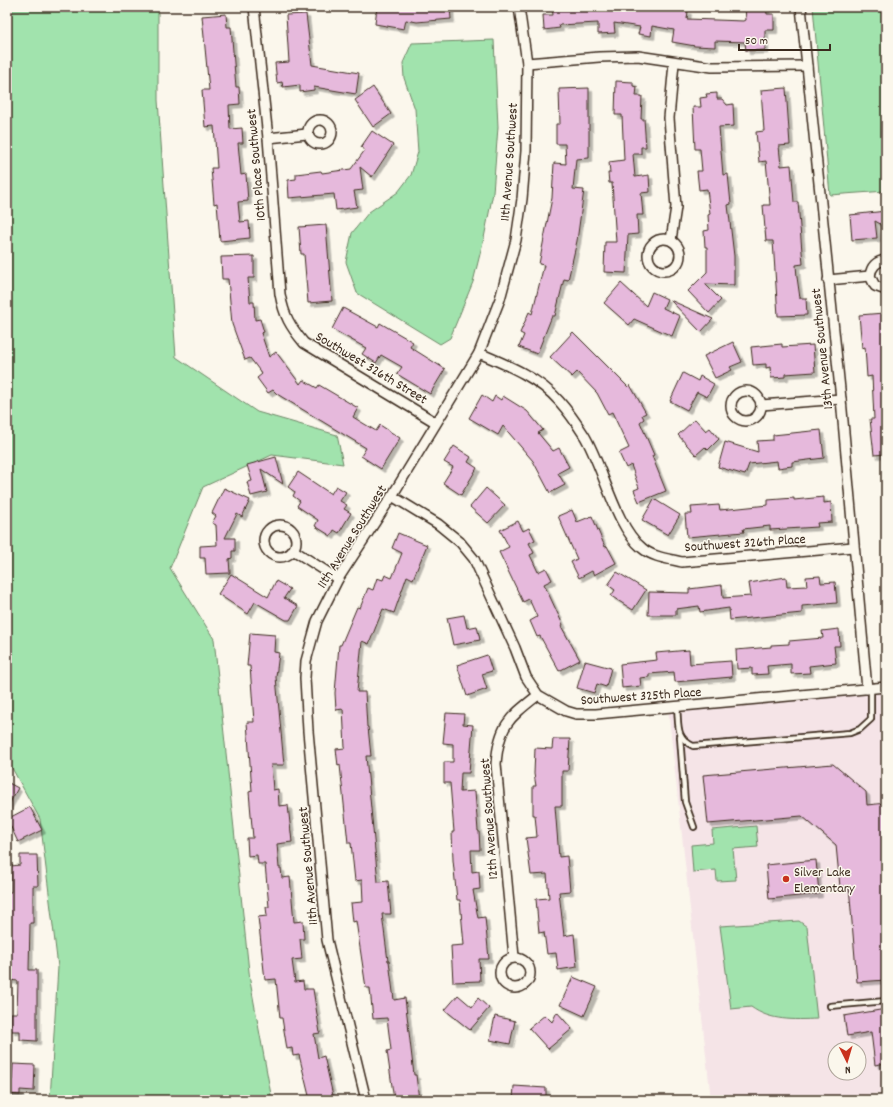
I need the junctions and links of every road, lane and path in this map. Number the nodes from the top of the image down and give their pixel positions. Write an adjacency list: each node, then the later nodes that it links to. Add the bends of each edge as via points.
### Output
1 (519, 7): 4 (street, 11th Avenue Southwest)
2 (801, 7): 6 (street, 13th Avenue Southwest)
3 (254, 11): 8 (street, 10th Place Southwest)
4 (527, 63): 5 (street, via 638,56); 15 (street, 11th Avenue Southwest, via 526,151 516,240 500,299)
5 (674, 63): 6 (street, via 740,68); 9 (street, via 669,118 676,207)
6 (808, 66): 12 (street, 13th Avenue Southwest)
7 (307, 134): 8 (street)
8 (268, 138): 14 (street, 10th Place Southwest, via 280,294)
9 (671, 240)
10 (886, 260): 11 (street, via 873,266)
11 (870, 276): 12 (street); 13 (street, via 874,286)
12 (828, 280): 16 (street, 13th Avenue Southwest)
13 (886, 290)
14 (284, 312): 18 (street, Southwest 326th Street, via 291,327 304,343)
15 (479, 353): 18 (street, 11th Avenue Southwest); 20 (street, Southwest 326th Place, via 516,369 539,383 559,400 584,435 630,537 643,549 657,556 682,562)
16 (841, 399): 17 (street); 20 (street, 13th Avenue Southwest)
17 (761, 405)
18 (436, 422): 19 (street, 11th Avenue Southwest)
19 (392, 496): 22 (street, 11th Avenue Southwest); 25 (street, Southwest 325th Place, via 438,524 460,542 474,559 526,677)
20 (853, 547): 24 (street, 13th Avenue Southwest)
21 (293, 550): 22 (street)
22 (338, 579): 32 (street, 11th Avenue Southwest, via 317,621 306,661 305,678 327,940)
23 (886, 687): 24 (street, Southwest 325th Place)
24 (869, 689): 26 (street, Southwest 325th Place); 27 (lane, via 871,720 850,733 699,747 682,740)
25 (538, 695): 26 (street, Southwest 325th Place, via 559,708 576,714); 29 (street, 12th Avenue Southwest, via 511,717 502,730 497,746 496,764)
26 (677, 707): 27 (lane)
27 (680, 735): 28 (lane, via 685,802)
28 (694, 827)
29 (514, 957)
30 (886, 1001): 31 (lane)
31 (830, 1006)
32 (366, 1100)

